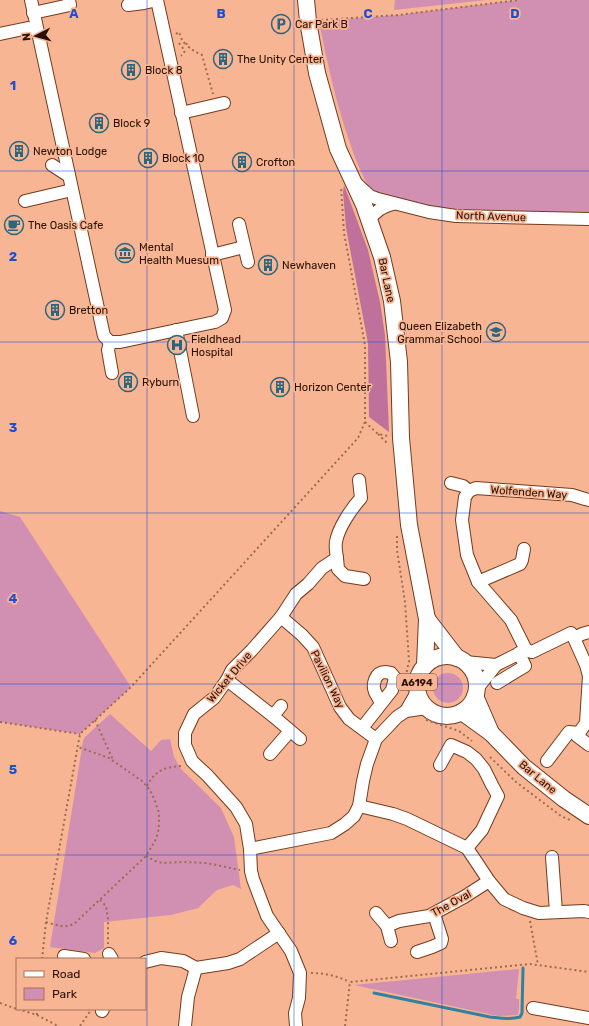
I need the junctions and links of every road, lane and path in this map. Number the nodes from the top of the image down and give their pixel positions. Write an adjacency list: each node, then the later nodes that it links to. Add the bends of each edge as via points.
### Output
1 (30, 0): 7 (street)
2 (69, 0): 7 (street, via 70,5)
3 (157, 0): 6 (street); 13 (street)
4 (306, 0): 8 (main road, Bar Lane / A6194)
5 (519, 0): 8 (path, via 398,15)
6 (128, 5)
7 (34, 13): 9 (street)
8 (308, 21): 15 (main road, Bar Lane / A6194, via 317,73 338,149)
9 (37, 30): 10 (street, via 28,28); 16 (street)
10 (0, 34)
11 (187, 43): 12 (path, via 192,50 202,55)
12 (220, 104): 13 (street)
13 (181, 113): 24 (street)
14 (52, 165): 16 (street)
15 (349, 173): 19 (street, North Avenue, via 370,196); 21 (main road, Bar Lane / A6194); 30 (path, via 341,188 344,233 365,345)
16 (69, 176): 17 (street)
17 (72, 190): 18 (street); 27 (street, via 104,336)
18 (25, 201)
19 (393, 204): 20 (street, North Avenue, via 456,216); 21 (street, via 378,210)
20 (589, 219)
21 (369, 221): 32 (main road, Bar Lane / A6194, via 382,257 392,301 399,362)
22 (239, 224): 23 (street)
23 (244, 247): 24 (street); 25 (street)
24 (212, 255): 26 (street, via 224,310 222,318 215,322)
25 (248, 262)
26 (176, 330): 27 (street); 29 (street)
27 (110, 342): 28 (street, via 108,350)
28 (112, 373)
29 (193, 416)
30 (365, 422): 31 (path); 59 (path, via 358,438 131,688)
31 (378, 434): 32 (path); 32 (path)
32 (396, 442): 42 (main road, Bar Lane / A6194)
33 (359, 480): 38 (street, via 362,498 339,532 336,542)
34 (451, 483): 35 (street, via 463,486)
35 (469, 491): 36 (street, Wolfenden Way, via 476,488 572,495); 40 (street, via 465,498 462,520 467,555)
36 (589, 500)
37 (524, 549): 40 (street, via 520,564)
38 (337, 558): 39 (street, via 338,569 345,576); 41 (street, Wicket Drive, via 322,568 296,594)
39 (364, 579)
40 (478, 582): 45 (street, via 511,620)
41 (281, 617): 49 (street, Wicket Drive, via 232,670); 61 (street, Pavilion Way, via 313,647 340,707 349,719)
42 (427, 619): 46 (main road, Bar Lane / A6194); 47 (main road, Bar Lane / A6194)
43 (589, 632): 44 (street)
44 (574, 638): 45 (street, via 571,634 532,652); 64 (street, via 589,676 586,723)
45 (522, 652): 48 (street); 50 (street, via 525,666)
46 (461, 660): 47 (main road, A6194, via 440,656); 48 (street); 52 (main road, A6194, via 475,675)
47 (425, 665): 51 (main road, A6194, via 418,677)
48 (496, 665): 52 (street)
49 (227, 680): 58 (street); 73 (street, Wicket Drive, via 214,698 194,714 185,733 185,745)
50 (497, 683)
51 (417, 692): 55 (main road, A6194); 56 (street)
52 (476, 693): 57 (main road); 63 (main road, Bar Lane / A6194)
53 (382, 704): 61 (street)
54 (281, 706): 58 (street)
55 (427, 708): 56 (street); 57 (main road, via 443,716)
56 (406, 712): 67 (street, via 397,717)
57 (462, 712): 63 (main road, Bar Lane / A6194)
58 (273, 716): 62 (street)
59 (95, 720): 65 (path); 71 (path)
60 (0, 722): 65 (path)
61 (362, 728): 67 (street, Pavilion Way)
62 (290, 731): 66 (street); 70 (street)
63 (492, 733): 77 (main road, Bar Lane / A6194, via 524,767)
64 (580, 733): 68 (street, via 577,736); 72 (street, via 569,732)
65 (80, 734): 69 (path)
66 (300, 739)
67 (376, 739): 76 (street, via 367,764)
68 (589, 745)
69 (78, 747): 71 (path); 90 (path)
70 (270, 754)
71 (114, 761): 75 (path)
72 (547, 761)
73 (196, 765): 75 (path, via 164,769 153,776); 79 (street, Wicket Drive, via 236,806 246,824)
74 (440, 765): 78 (street, via 451,745 467,752 484,769 498,796 482,830)
75 (147, 786): 80 (path, via 159,813 159,823 155,841)
76 (359, 806): 78 (street, via 408,819); 79 (street, via 346,824 331,833)
77 (589, 816)
78 (467, 848): 83 (street)
79 (250, 849): 82 (street, Wicket Drive)
80 (146, 856): 82 (path, via 162,863 207,863); 84 (path)
81 (552, 857): 86 (street)
82 (251, 871): 92 (street, Wicket Drive, via 267,916)
83 (489, 881): 85 (street, via 504,899); 89 (street, The Oval)
84 (100, 900): 90 (path, via 70,926); 96 (path, via 106,906)
85 (528, 909): 86 (street, via 539,913); 100 (path)
86 (556, 912): 87 (street)
87 (589, 912)
88 (376, 913): 91 (street)
89 (434, 914): 91 (street, The Oval); 94 (street, via 442,938 441,943)
90 (46, 922): 97 (path)
91 (387, 926): 93 (street)
92 (279, 933): 101 (street, via 240,959); 103 (street, Wicket Drive, via 291,951)
93 (391, 941)
94 (417, 952)
95 (64, 956): 98 (street)
96 (111, 957)
97 (42, 958)
98 (77, 958)
99 (146, 962): 101 (street, via 161,958 182,961)
100 (538, 965): 102 (path); 104 (path)
101 (196, 968): 115 (street, via 188,997)
102 (589, 972)
103 (300, 973): 104 (path, via 339,976); 116 (street)
104 (350, 982): 117 (path)
105 (0, 1003): 106 (path)
106 (16, 1008)
107 (533, 1008): 112 (street)
108 (21, 1010): 111 (path)
109 (37, 1010): 111 (path)
110 (103, 1010): 114 (path, via 92,1010)
111 (37, 1016): 113 (path)
112 (589, 1018)
113 (58, 1026)
114 (80, 1026)
115 (185, 1026)
116 (296, 1026)
117 (345, 1026)

